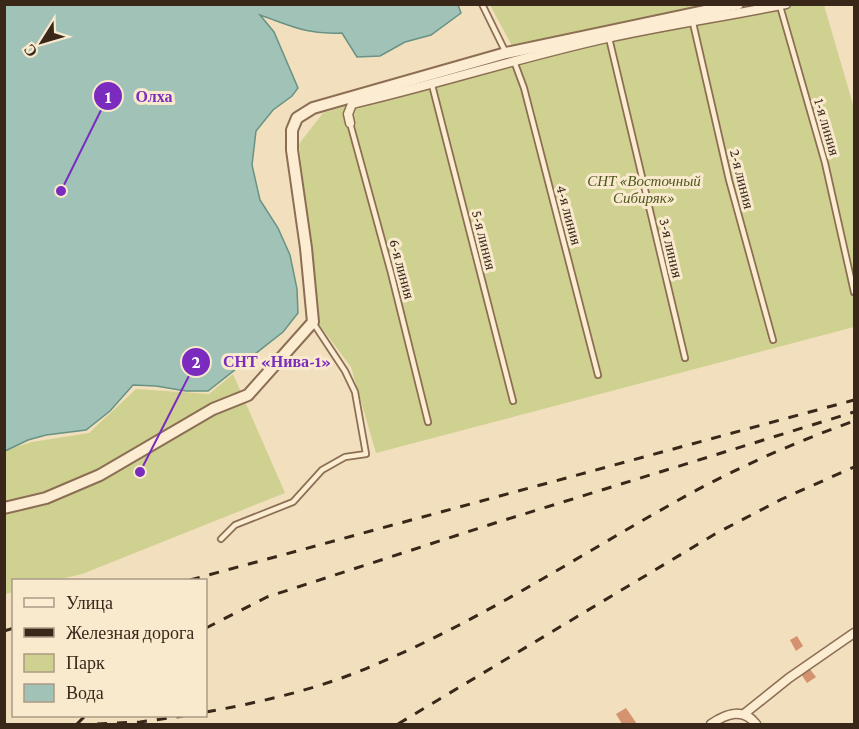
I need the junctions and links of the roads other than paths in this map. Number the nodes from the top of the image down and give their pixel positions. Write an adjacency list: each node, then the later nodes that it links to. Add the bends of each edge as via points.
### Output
1 (482, 4): 5 (lane, 4-я линия)
2 (490, 4): 5 (lane)
3 (738, 4): 8 (street)
4 (783, 5): 6 (street); 11 (lane, 1-я линия)
5 (485, 10): 8 (lane, 4-я линия)
6 (693, 22): 7 (street); 13 (lane, 2-я линия, via 729,180)
7 (609, 38): 8 (street); 14 (lane, 3-я линия)
8 (510, 57): 9 (street); 12 (street, via 313,108 297,118 291,150); 15 (lane, 4-я линия, via 524,88)
9 (432, 85): 10 (street, via 352,104); 16 (lane, 5-я линия)
10 (350, 123): 17 (lane, 6-я линия)
11 (855, 292)
12 (313, 322): 18 (street, via 249,395 213,409 100,476 46,498); 19 (lane, via 355,392 366,454 345,457 322,470 293,502 235,525)
13 (773, 340)
14 (685, 358)
15 (598, 375)
16 (513, 401)
17 (428, 423)
18 (4, 508)
19 (221, 538)
20 (855, 633): 21 (street)
21 (744, 714): 22 (street, via 734,713); 23 (street)
22 (711, 724)
23 (756, 724)

